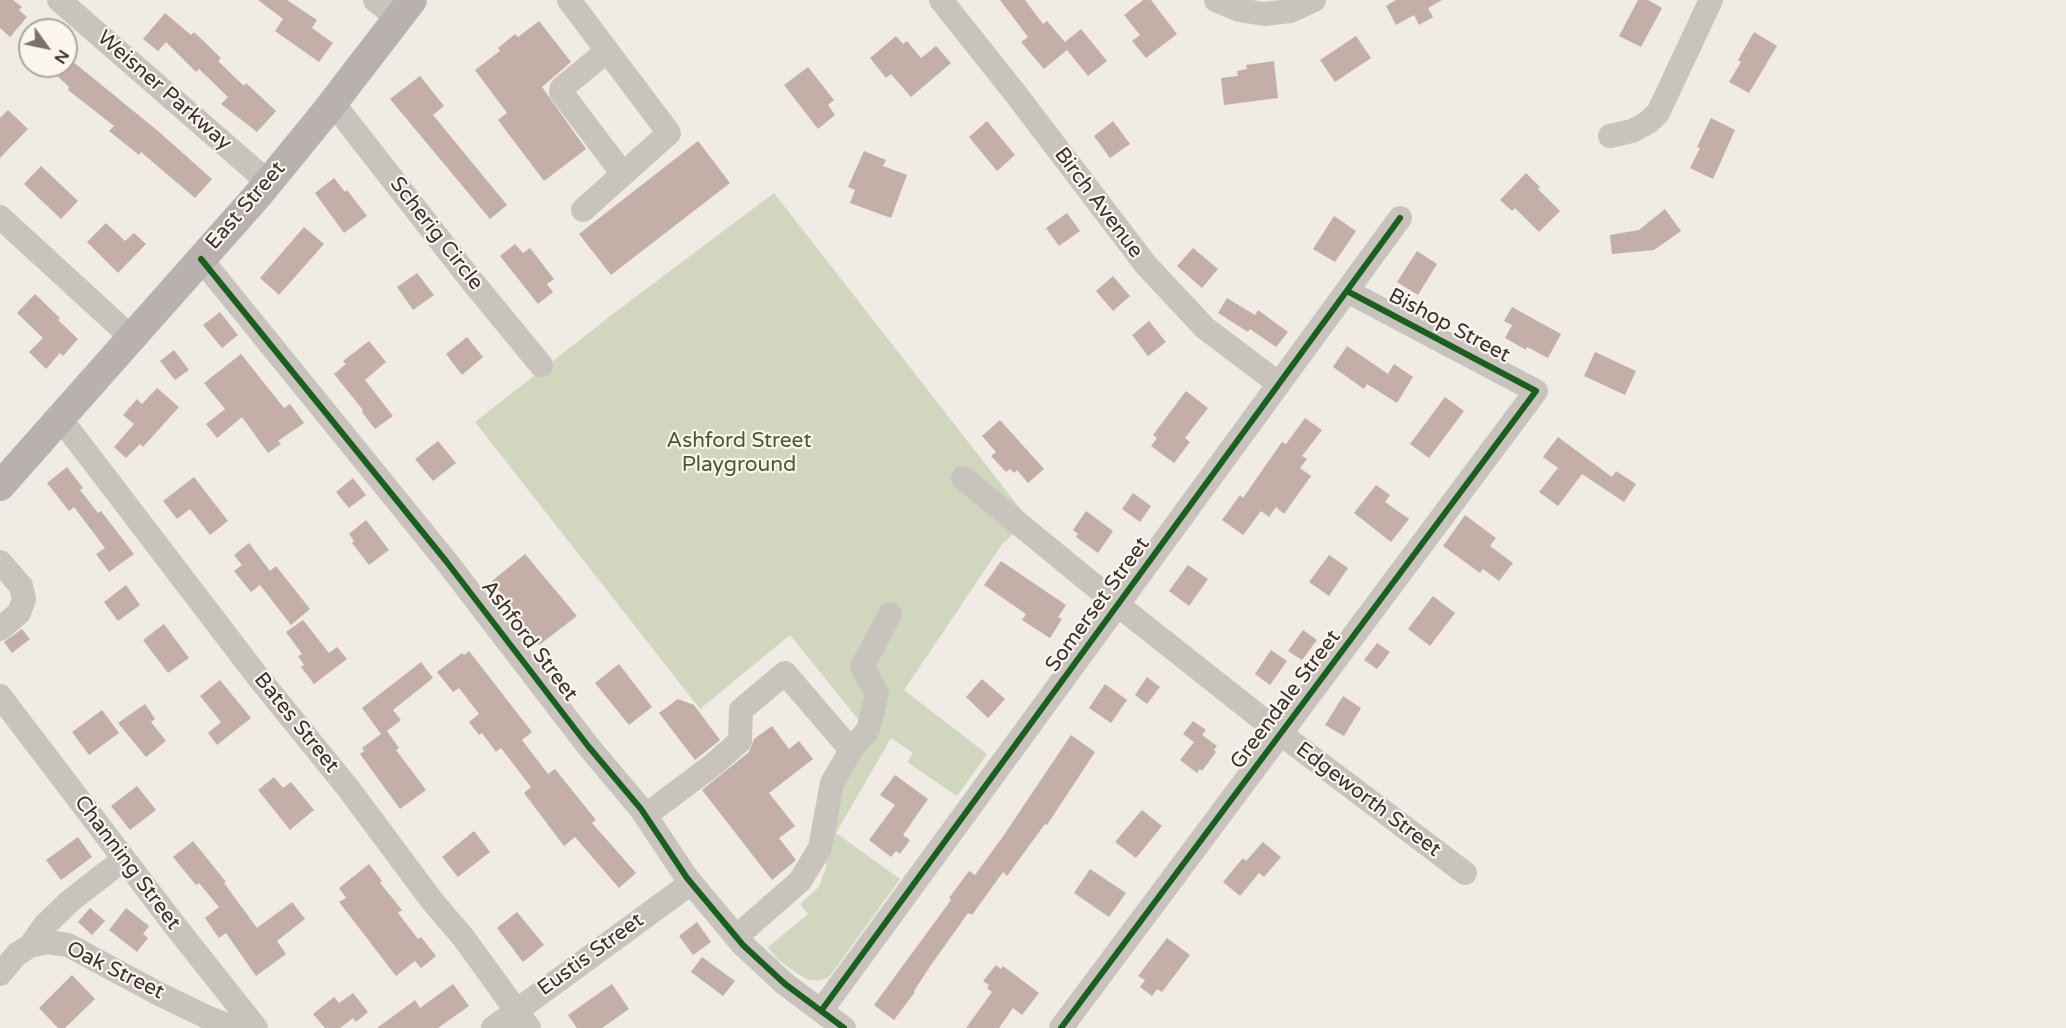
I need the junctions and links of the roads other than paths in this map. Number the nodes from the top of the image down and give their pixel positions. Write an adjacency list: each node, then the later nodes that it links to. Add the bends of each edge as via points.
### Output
1 (59, 0): 13 (street, Weisner Parkway)
2 (375, 0): 8 (street)
3 (569, 0): 9 (street)
4 (940, 0): 21 (street, Birch Avenue, via 1146,265 1205,328)
5 (1216, 0): 6 (street, via 1239,10 1264,14 1290,11)
6 (1314, 0)
7 (1711, 0): 11 (street, via 1658,113 1632,131)
8 (405, 9): 10 (main road, East Street)
9 (607, 51): 12 (street, via 669,133); 12 (street, via 561,92)
10 (333, 103): 13 (main road, East Street); 20 (street, Scherig Circle)
11 (1610, 136)
12 (623, 174): 14 (street)
13 (268, 182): 17 (main road, East Street)
14 (583, 210)
15 (0, 217): 19 (street)
16 (1400, 218): 18 (street, Somerset Street)
17 (201, 259): 19 (main road, East Street); 33 (street, Ashford Street)
18 (1347, 291): 21 (street, Somerset Street); 22 (street, Bishop Street)
19 (132, 338): 23 (main road, East Street)
20 (541, 365)
21 (1279, 384): 27 (street, Somerset Street)
22 (1536, 391): 31 (street, Greendale Street)
23 (60, 418): 25 (main road, East Street); 41 (street, Bates Street)
24 (963, 478): 27 (street, Edgeworth Street)
25 (0, 486)
26 (0, 561): 29 (street, via 21,586 24,599 19,613)
27 (1118, 605): 31 (street, Edgeworth Street); 40 (street, Somerset Street)
28 (890, 614): 32 (street, via 862,667 878,693 867,730)
29 (0, 629)
30 (0, 696): 34 (street, Channing Street)
31 (1281, 734): 35 (street, Edgeworth Street); 46 (street, Greendale Street)
32 (851, 750): 33 (street, via 785,673 741,710 740,741); 37 (street, via 832,783 820,848 800,880)
33 (646, 815): 36 (street, Ashford Street)
34 (124, 859): 38 (street, via 70,901); 43 (street, Channing Street)
35 (1465, 873)
36 (691, 883): 37 (street, Ashford Street); 41 (street, Eustis Street)
37 (736, 937): 40 (street, Ashford Street, via 785,984)
38 (30, 946): 39 (street, via 17,954); 42 (street, Oak Street, via 46,942 68,945)
39 (0, 974)
40 (821, 1011): 45 (street, Ashford Street)
41 (523, 1019): 44 (street, Eustis Street)
42 (235, 1028)
43 (256, 1028)
44 (493, 1028)
45 (844, 1028)
46 (1061, 1028)

